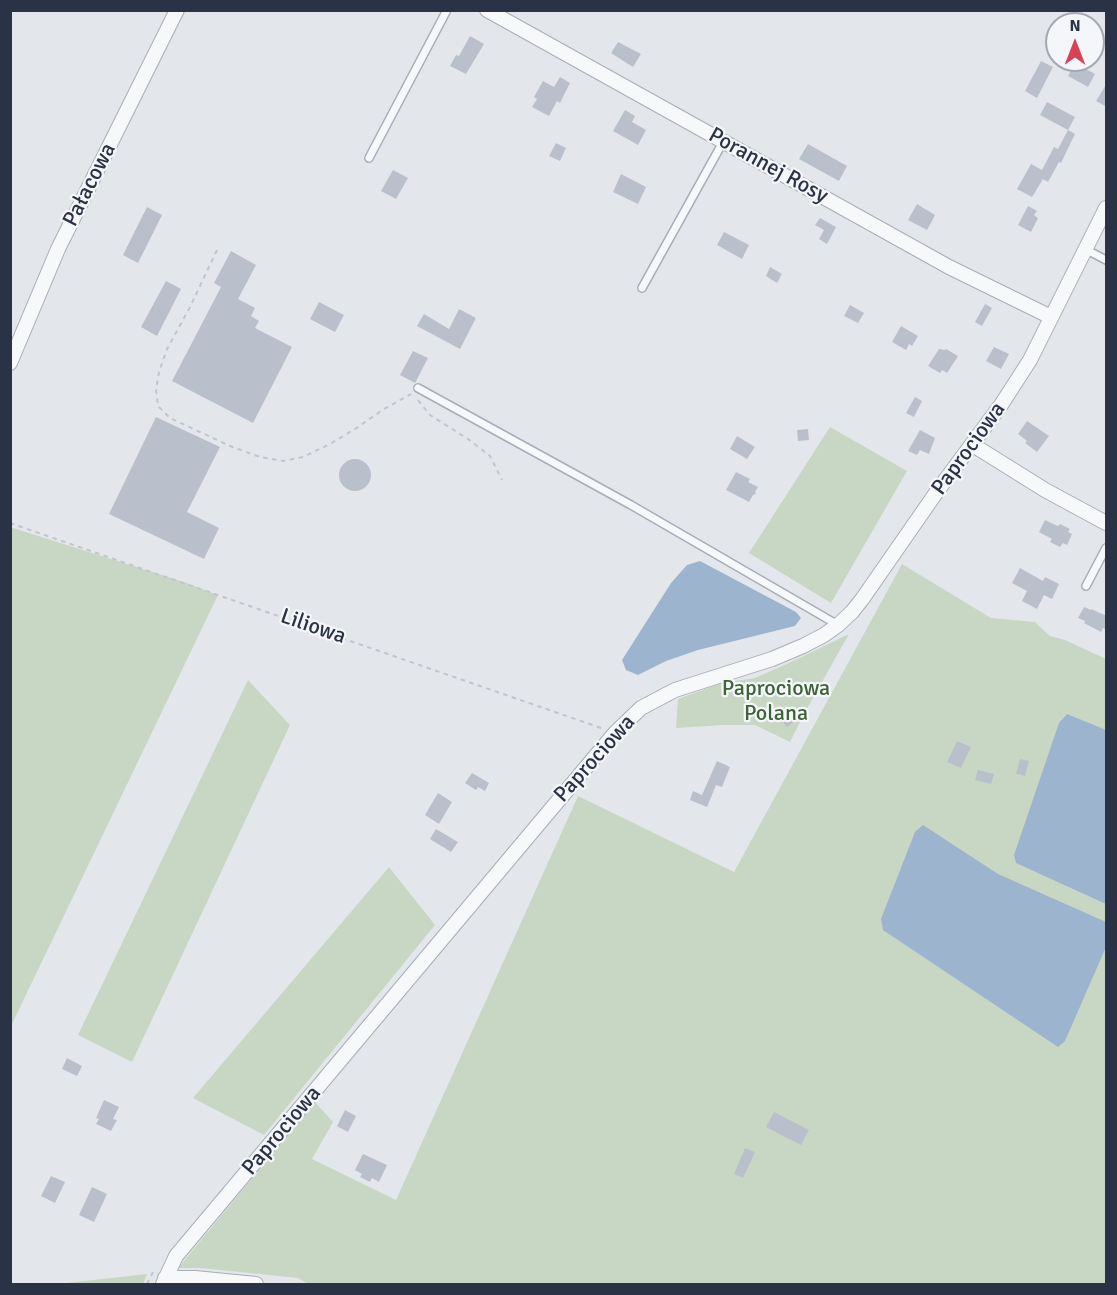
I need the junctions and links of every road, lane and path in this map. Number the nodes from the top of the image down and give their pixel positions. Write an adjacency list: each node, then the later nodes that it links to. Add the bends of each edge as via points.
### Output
1 (177, 10): 12 (street, Pałacowa, via 58,249)
2 (447, 10): 5 (lane)
3 (487, 10): 4 (street, Porannej Rosy)
4 (723, 142): 10 (lane); 11 (street, Porannej Rosy, via 949,267)
5 (369, 158)
6 (1107, 208): 7 (street, Paprociowa)
7 (1085, 249): 9 (lane); 11 (street, Paprociowa)
8 (217, 250): 13 (path, via 159,372 158,406 170,418 260,458 283,461 303,457 330,444)
9 (1107, 260)
10 (642, 288)
11 (1052, 317): 14 (street, Paprociowa, via 1030,360)
12 (10, 363)
13 (415, 390): 15 (path, via 430,415 490,456); 20 (lane, via 631,505)
14 (972, 445): 17 (street); 20 (street, Paprociowa, via 863,598)
15 (501, 480)
16 (10, 523): 21 (path, Liliowa)
17 (1107, 523)
18 (1107, 548): 19 (lane)
19 (1086, 586)
20 (838, 625): 21 (street, Paprociowa, via 772,659 675,690 641,708)
21 (615, 733): 22 (street, Paprociowa)
22 (160, 1278): 23 (path); 24 (street)
23 (147, 1284)
24 (256, 1284)

